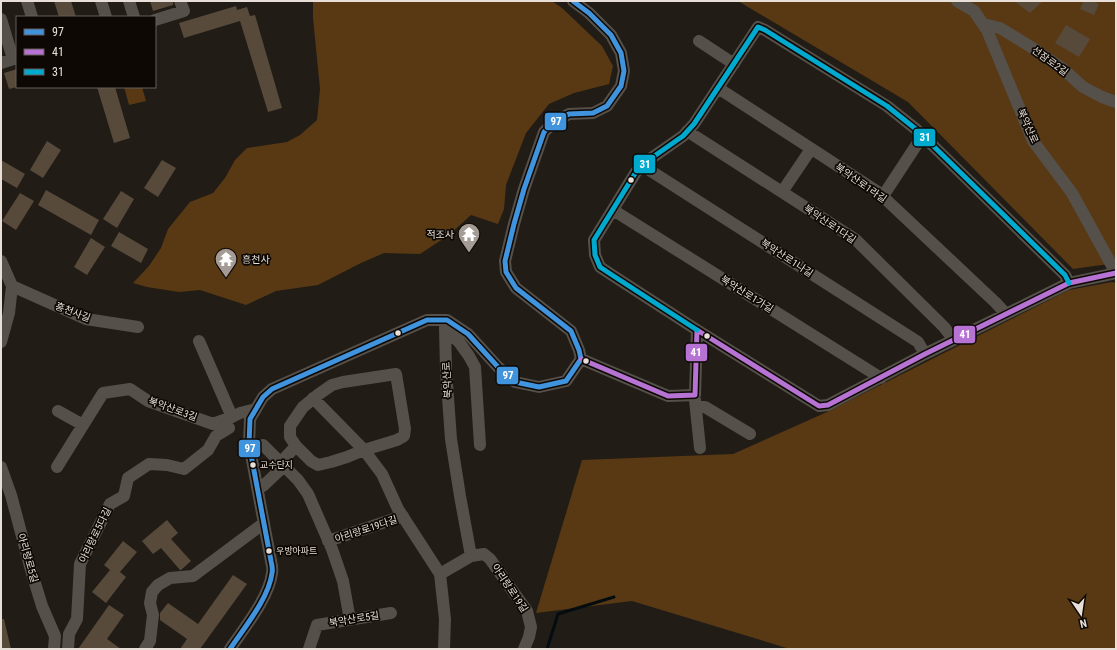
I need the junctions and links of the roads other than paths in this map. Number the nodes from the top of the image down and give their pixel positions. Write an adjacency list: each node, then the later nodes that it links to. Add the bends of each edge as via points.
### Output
1 (27, 1): 7 (street)
2 (101, 1): 8 (street)
3 (129, 1): 9 (street)
4 (180, 1): 11 (street, via 184,11)
5 (573, 1): 38 (street, via 611,35 618,47 624,71 621,86 607,106 594,113 569,114 554,122 544,132 524,189 505,261 506,272 516,288 571,331)
6 (957, 1): 12 (street, 북악산로, via 974,11)
7 (32, 16)
8 (106, 16)
9 (134, 16)
10 (1, 19): 14 (street)
11 (156, 20)
12 (983, 24): 18 (street, 선잠로2길, via 1000,28 1063,69 1083,87); 27 (street, 북악산로, via 996,49 1033,141 1072,193)
13 (699, 41): 16 (street)
14 (15, 58): 15 (street)
15 (1, 63)
16 (734, 64): 17 (street); 20 (street, via 758,28 765,30 887,106)
17 (718, 88): 19 (street); 21 (street, 북악산로1라길)
18 (1116, 102)
19 (687, 131): 22 (street); 23 (street, 북악산로1다길)
20 (923, 135): 24 (street); 28 (street, via 1065,275)
21 (811, 149): 23 (street); 24 (street, 북악산로1라길)
22 (643, 166): 25 (street, via 636,172); 37 (street, 북악산로1나길, via 918,342)
23 (782, 192): 34 (street, 북악산로1다길, via 855,239)
24 (883, 196): 30 (street, 북악산로1라길)
25 (613, 210): 33 (street, via 594,240 595,255 600,267); 39 (street, 북악산로1가길)
26 (1, 261): 29 (street)
27 (1116, 273): 28 (street)
28 (1069, 283): 30 (street)
29 (12, 286): 32 (street, 흥천사길, via 86,319); 36 (street, via 9,313)
30 (1006, 314): 34 (street)
31 (446, 326): 38 (street, via 468,334 515,382 539,387 566,381); 42 (street, via 427,320 272,389 262,397); 48 (street, via 475,368); 60 (street, 북악산로, via 451,440)
32 (138, 327)
33 (697, 330): 39 (street, via 820,406 828,405); 41 (street)
34 (954, 340): 37 (street)
35 (199, 341): 44 (street)
36 (1, 342)
37 (925, 354): 39 (street)
38 (581, 359): 41 (street, via 668,396)
39 (881, 378)
40 (313, 398): 49 (street, via 290,426 290,437); 51 (street, 아리랑로19다길); 51 (street, via 332,385 396,374 404,436)
41 (696, 401): 46 (street); 50 (street)
42 (256, 409): 44 (street, 북악산로3길, via 240,413); 56 (street, via 250,419 249,444)
43 (58, 411): 45 (street)
44 (230, 422): 45 (street, 북악산로3길, via 213,424 148,401 130,389 103,393); 65 (street, 아리랑로5다길, via 216,436 208,450 184,469 149,464 128,478 124,496 110,504 80,564 77,619 69,634)
45 (83, 425): 54 (street, 북악산로3길)
46 (750, 434)
47 (263, 445): 52 (street)
48 (480, 445)
49 (296, 446): 51 (street, via 318,465); 52 (street)
50 (700, 448)
51 (364, 450): 57 (street, 아리랑로19다길, via 382,474)
52 (280, 463): 56 (street, via 281,468 263,486); 59 (street, via 308,494)
53 (1, 467): 55 (street, 아리랑로5길)
54 (57, 467)
55 (4, 480): 64 (street, 아리랑로5길, via 11,495 42,606 54,636)
56 (257, 487): 58 (street)
57 (403, 516): 59 (street, 아리랑로19다길); 61 (street, 아리랑로19다길)
58 (264, 523): 66 (street, via 193,576 170,578 158,585 152,592 150,641); 67 (street, via 271,561 271,580 263,599)
59 (328, 541): 63 (street, via 343,581)
60 (471, 556): 61 (street); 70 (street, 아리랑로19길, via 484,554 490,559 527,611 531,627)
61 (440, 574): 69 (street, 아리랑로19다길, via 445,619)
62 (391, 613): 63 (street, 북악산로5길)
63 (350, 620): 68 (street, 북악산로5길, via 317,625)
64 (54, 649)
65 (68, 649)
66 (145, 649)
67 (230, 649)
68 (309, 649)
69 (444, 649)
70 (524, 649)

